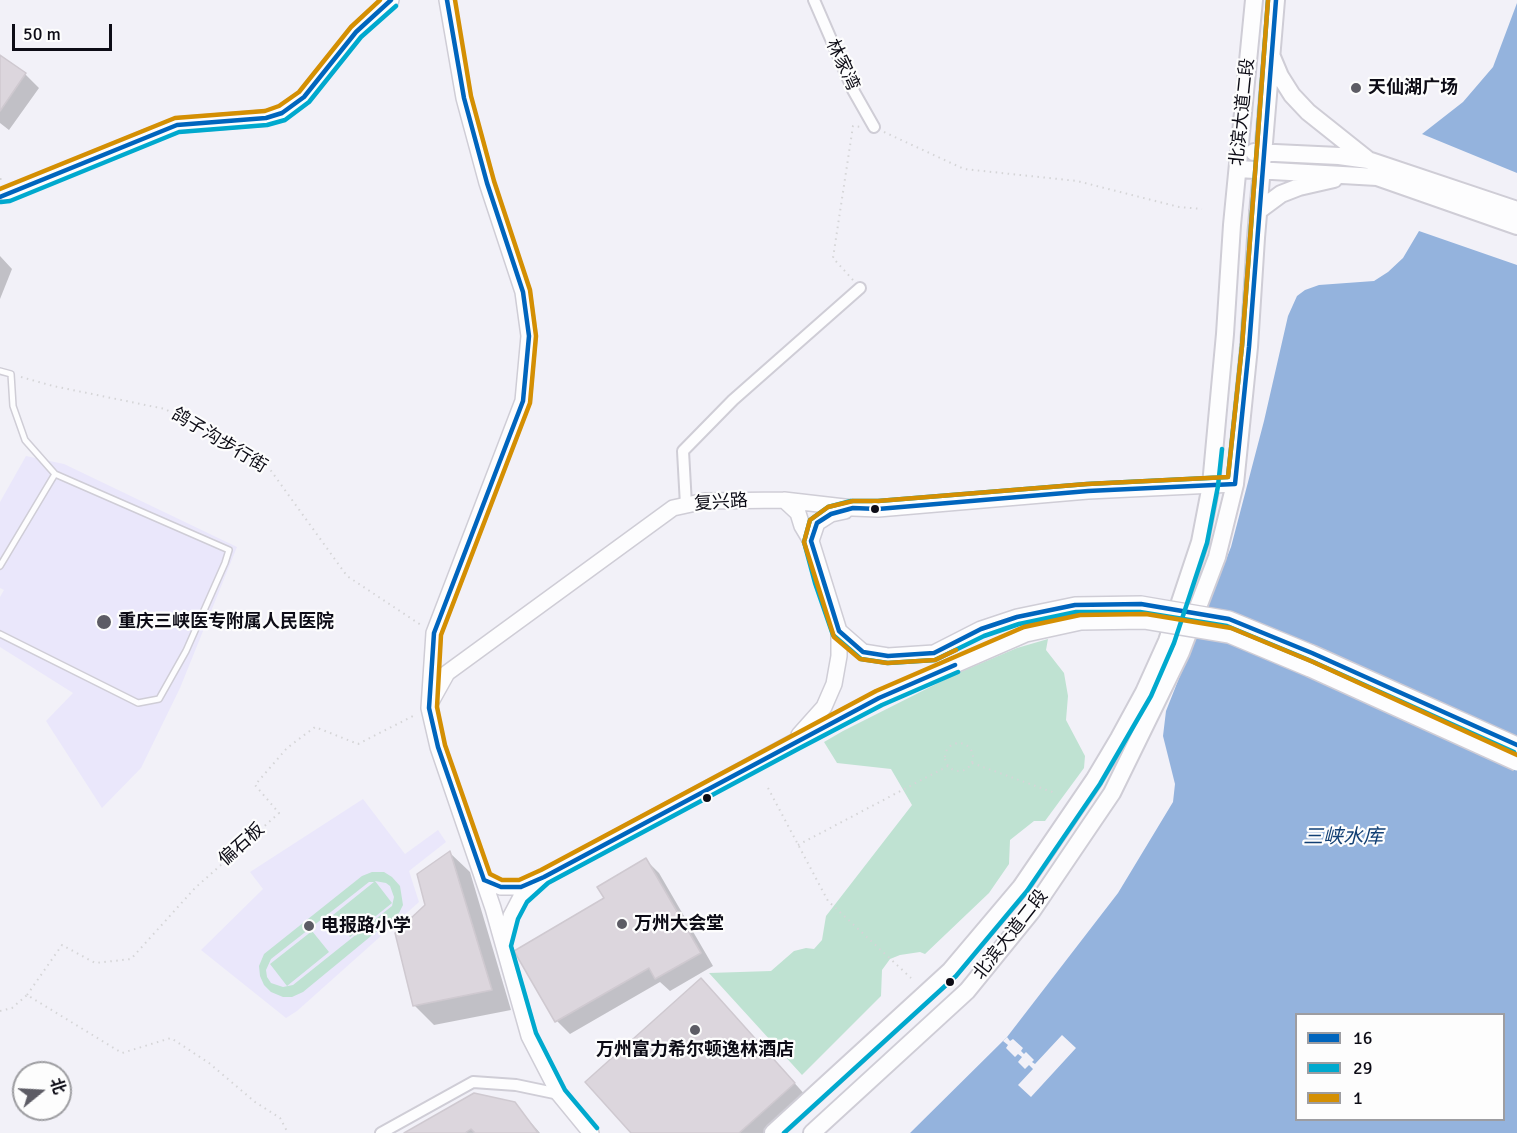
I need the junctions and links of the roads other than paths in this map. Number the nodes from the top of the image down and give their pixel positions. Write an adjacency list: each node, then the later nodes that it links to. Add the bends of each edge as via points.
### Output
1 (391, 0): 14 (main road, via 356,32 304,97 282,113 266,118 177,125)
2 (447, 0): 30 (main road, via 464,98 523,292 529,336 523,400)
3 (814, 0): 7 (street, 林家湾, via 853,90)
4 (1254, 0): 8 (main road, 北滨大道二段)
5 (1276, 0): 6 (main road, 北滨大道二段)
6 (1271, 55): 9 (main road, 北滨大道二段); 10 (main road, via 1292,95 1308,112)
7 (874, 127)
8 (1239, 152): 9 (main road); 11 (main road, 北滨大道二段)
9 (1263, 152): 10 (main road); 12 (main road, 北滨大道二段)
10 (1375, 161): 15 (main road)
11 (1238, 169): 12 (main road); 22 (main road, 北滨大道二段)
12 (1262, 170): 13 (main road); 16 (main road, 北滨大道二段)
13 (1358, 174): 16 (main road, via 1299,187 1281,194); 17 (main road, via 1392,181)
14 (3, 184)
15 (1517, 210)
16 (1258, 211): 21 (main road, 北滨大道二段)
17 (1517, 226)
18 (860, 288): 24 (street, via 733,400 683,451)
19 (0, 371): 20 (lane, via 11,374 13,406 25,440)
20 (55, 474): 27 (lane); 29 (lane, via 229,550 225,563 186,651 159,699 138,703)
21 (1235, 484): 22 (main road, 复兴路); 43 (main road, 北滨大道二段, bridge, via 1217,557 1181,652 1112,793 1032,911 967,991)
22 (1211, 485): 25 (main road, 复兴路); 42 (main road, 北滨大道二段, bridge, via 1200,542 1167,641 1144,692 1094,780 1021,887 950,971)
23 (784, 500): 24 (main road, 复兴路, via 705,501); 25 (main road, 复兴路); 26 (main road, via 798,513)
24 (686, 505): 31 (main road, 复兴路, via 673,508)
25 (853, 508): 26 (main road, via 817,523)
26 (811, 541): 28 (main road)
27 (0, 566)
28 (839, 632): 33 (main road, via 834,684 824,706); 34 (main road, bridge, via 863,652 888,656 934,653 981,629 1017,617 1075,605 1142,604 1229,619)
29 (0, 634)
30 (434, 636): 31 (main road, via 437,653 444,660 453,662); 32 (main road)
31 (471, 654): 32 (main road, 复兴路, via 447,673)
32 (429, 708): 37 (main road, via 438,747)
33 (794, 742): 35 (main road, bridge, via 879,698 1026,634 1082,622 1145,621 1229,635); 36 (main road)
34 (1517, 745)
35 (1517, 763)
36 (544, 877): 37 (main road, via 521,887 501,887); 38 (main road, via 521,897)
37 (484, 880): 38 (main road)
38 (503, 946): 39 (main road, via 529,1035)
39 (559, 1094): 40 (street, via 473,1082); 41 (main road)
40 (381, 1133)
41 (591, 1133)
42 (773, 1133)
43 (813, 1133)

